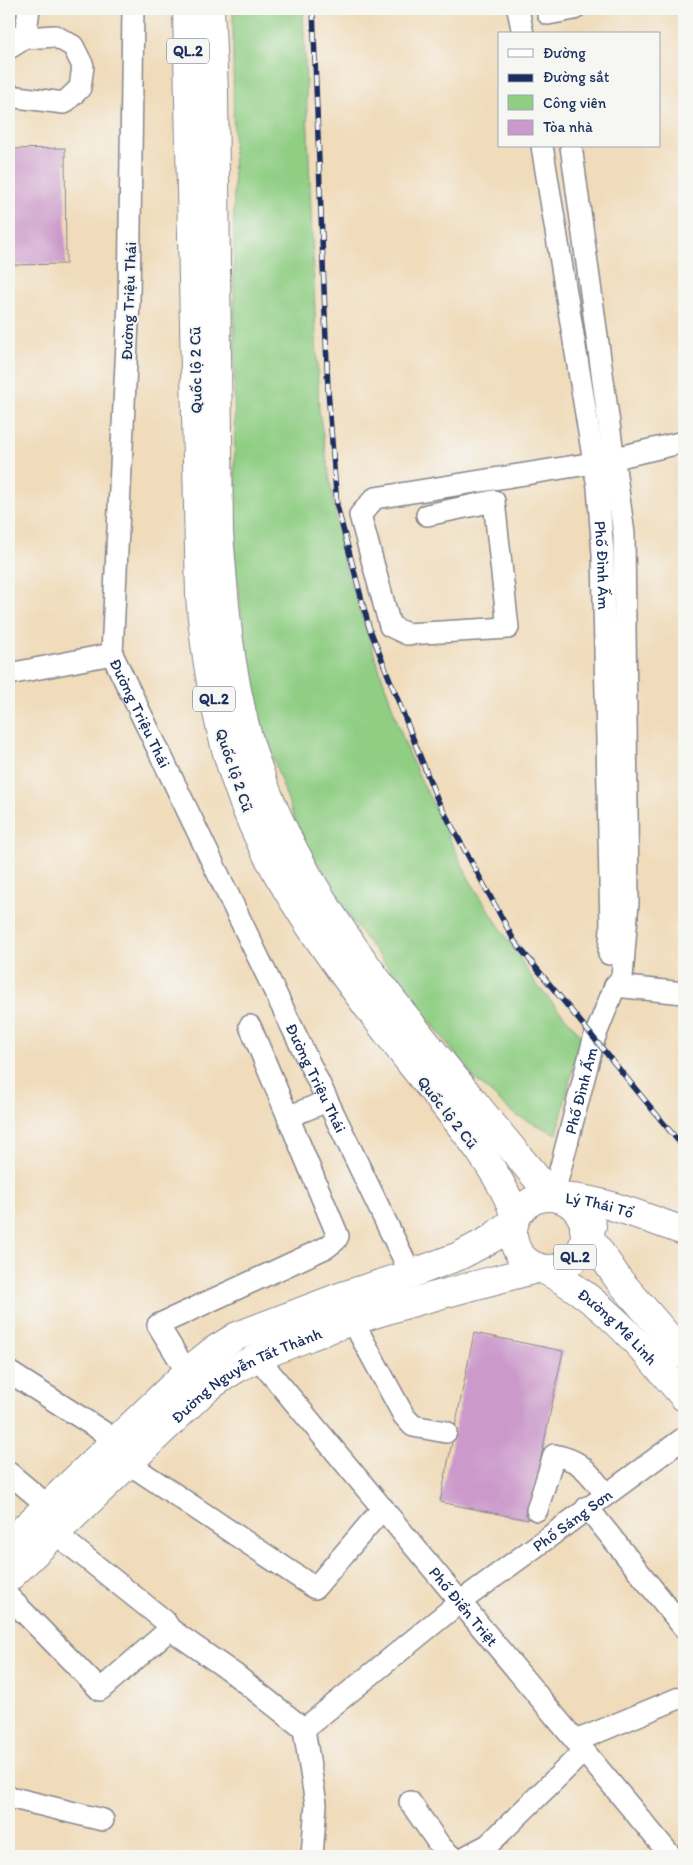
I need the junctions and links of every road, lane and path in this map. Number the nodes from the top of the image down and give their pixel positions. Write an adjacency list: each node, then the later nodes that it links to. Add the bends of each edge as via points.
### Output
1 (29, 9): 9 (street)
2 (134, 9): 17 (street, Đường Triệu Thái, via 129,301)
3 (187, 9): 10 (main road, QL.2)
4 (210, 9): 10 (main road, QL.2)
5 (518, 9): 8 (street)
6 (574, 9): 7 (street)
7 (549, 19)
8 (523, 32)
9 (14, 40): 11 (street, via 55,36 73,46 82,66 80,88 64,103)
10 (202, 91): 24 (main road, Quốc lộ 2 Cũ / QL.2, via 220,541 229,652 248,737 284,834 327,909 397,1007); 26 (main road, Quốc lộ 2 Cũ / QL.2, via 200,596 209,676 226,750 262,846 307,922 482,1157 510,1199)
11 (9, 96)
12 (542, 148): 15 (street, Phố Đình Ấm)
13 (570, 148): 15 (street, Phố Đình Ấm)
14 (684, 442): 15 (street)
15 (605, 461): 16 (street, via 374,498 360,515 390,626 407,634 508,628 494,502); 19 (street, Phố Đình Ấm, via 624,534 628,902 622,978)
16 (427, 515)
17 (112, 654): 18 (street); 22 (street, Đường Triệu Thái)
18 (9, 674)
19 (614, 986): 20 (street); 24 (street, Phố Đình Ấm, via 594,1039)
20 (684, 993)
21 (250, 1026): 23 (street)
22 (326, 1101): 23 (street); 30 (street, Đường Triệu Thái)
23 (288, 1117): 35 (street, via 337,1232 336,1240 328,1247 158,1325)
24 (553, 1197): 25 (main road, Lý Thái Tổ, via 594,1201); 26 (main road, via 530,1202); 27 (main road, QL.2, via 574,1208)
25 (643, 1218): 27 (main road, Lý Thái Tổ, via 612,1221); 28 (main road, Lý Thái Tổ)
26 (515, 1219): 29 (main road, QL.2, via 512,1231 516,1249 529,1263); 30 (main road, Đường Nguyễn Tất Thành, via 491,1240 476,1248)
27 (584, 1229): 29 (main road, QL.2, via 582,1246 572,1260 557,1268); 32 (main road, Đường Mê Linh / QL.2, via 619,1280)
28 (684, 1231)
29 (540, 1268): 31 (main road, Đường Nguyễn Tất Thành); 36 (main road, Đường Mê Linh / QL.2, via 574,1286 601,1308)
30 (411, 1274): 35 (main road, Đường Nguyễn Tất Thành, via 342,1296 238,1336 212,1350)
31 (352, 1320): 33 (main road, Đường Nguyễn Tất Thành); 37 (street, via 404,1416 413,1426)
32 (684, 1355)
33 (257, 1357): 39 (main road, Đường Nguyễn Tất Thành, via 228,1372); 44 (street, Phố Điển Triệt)
34 (9, 1372): 39 (street, via 105,1433)
35 (187, 1372): 39 (main road, Đường Nguyễn Tất Thành)
36 (684, 1396)
37 (446, 1432)
38 (684, 1438): 41 (street, Phố Sáng Sơn)
39 (121, 1452): 42 (main road, Đường Nguyễn Tất Thành); 44 (street, via 315,1588); 46 (main road, Đường Nguyễn Tất Thành)
40 (9, 1473): 42 (street)
41 (606, 1494): 43 (street, Phố Sáng Sơn); 45 (street, via 573,1459 554,1455)
42 (47, 1505): 47 (main road, Đường Nguyễn Tất Thành)
43 (588, 1507): 50 (street, Phố Sáng Sơn); 51 (street)
44 (383, 1508): 50 (street, Phố Điển Triệt)
45 (537, 1510)
46 (55, 1533): 48 (main road, Đường Nguyễn Tất Thành); 52 (street, via 166,1621)
47 (9, 1543)
48 (9, 1578)
49 (9, 1597): 52 (street, via 100,1690)
50 (460, 1602): 54 (street, Phố Sáng Sơn); 55 (street, Phố Điển Triệt)
51 (684, 1628)
52 (170, 1629): 54 (street, via 233,1673)
53 (684, 1696): 55 (street)
54 (304, 1730): 59 (street, via 316,1804)
55 (580, 1746): 61 (street, via 488,1845); 62 (street, Phố Điển Triệt)
56 (9, 1797): 58 (street)
57 (410, 1802): 60 (street, via 441,1847)
58 (103, 1820)
59 (312, 1856)
60 (452, 1856)
61 (467, 1856)
62 (671, 1856)

